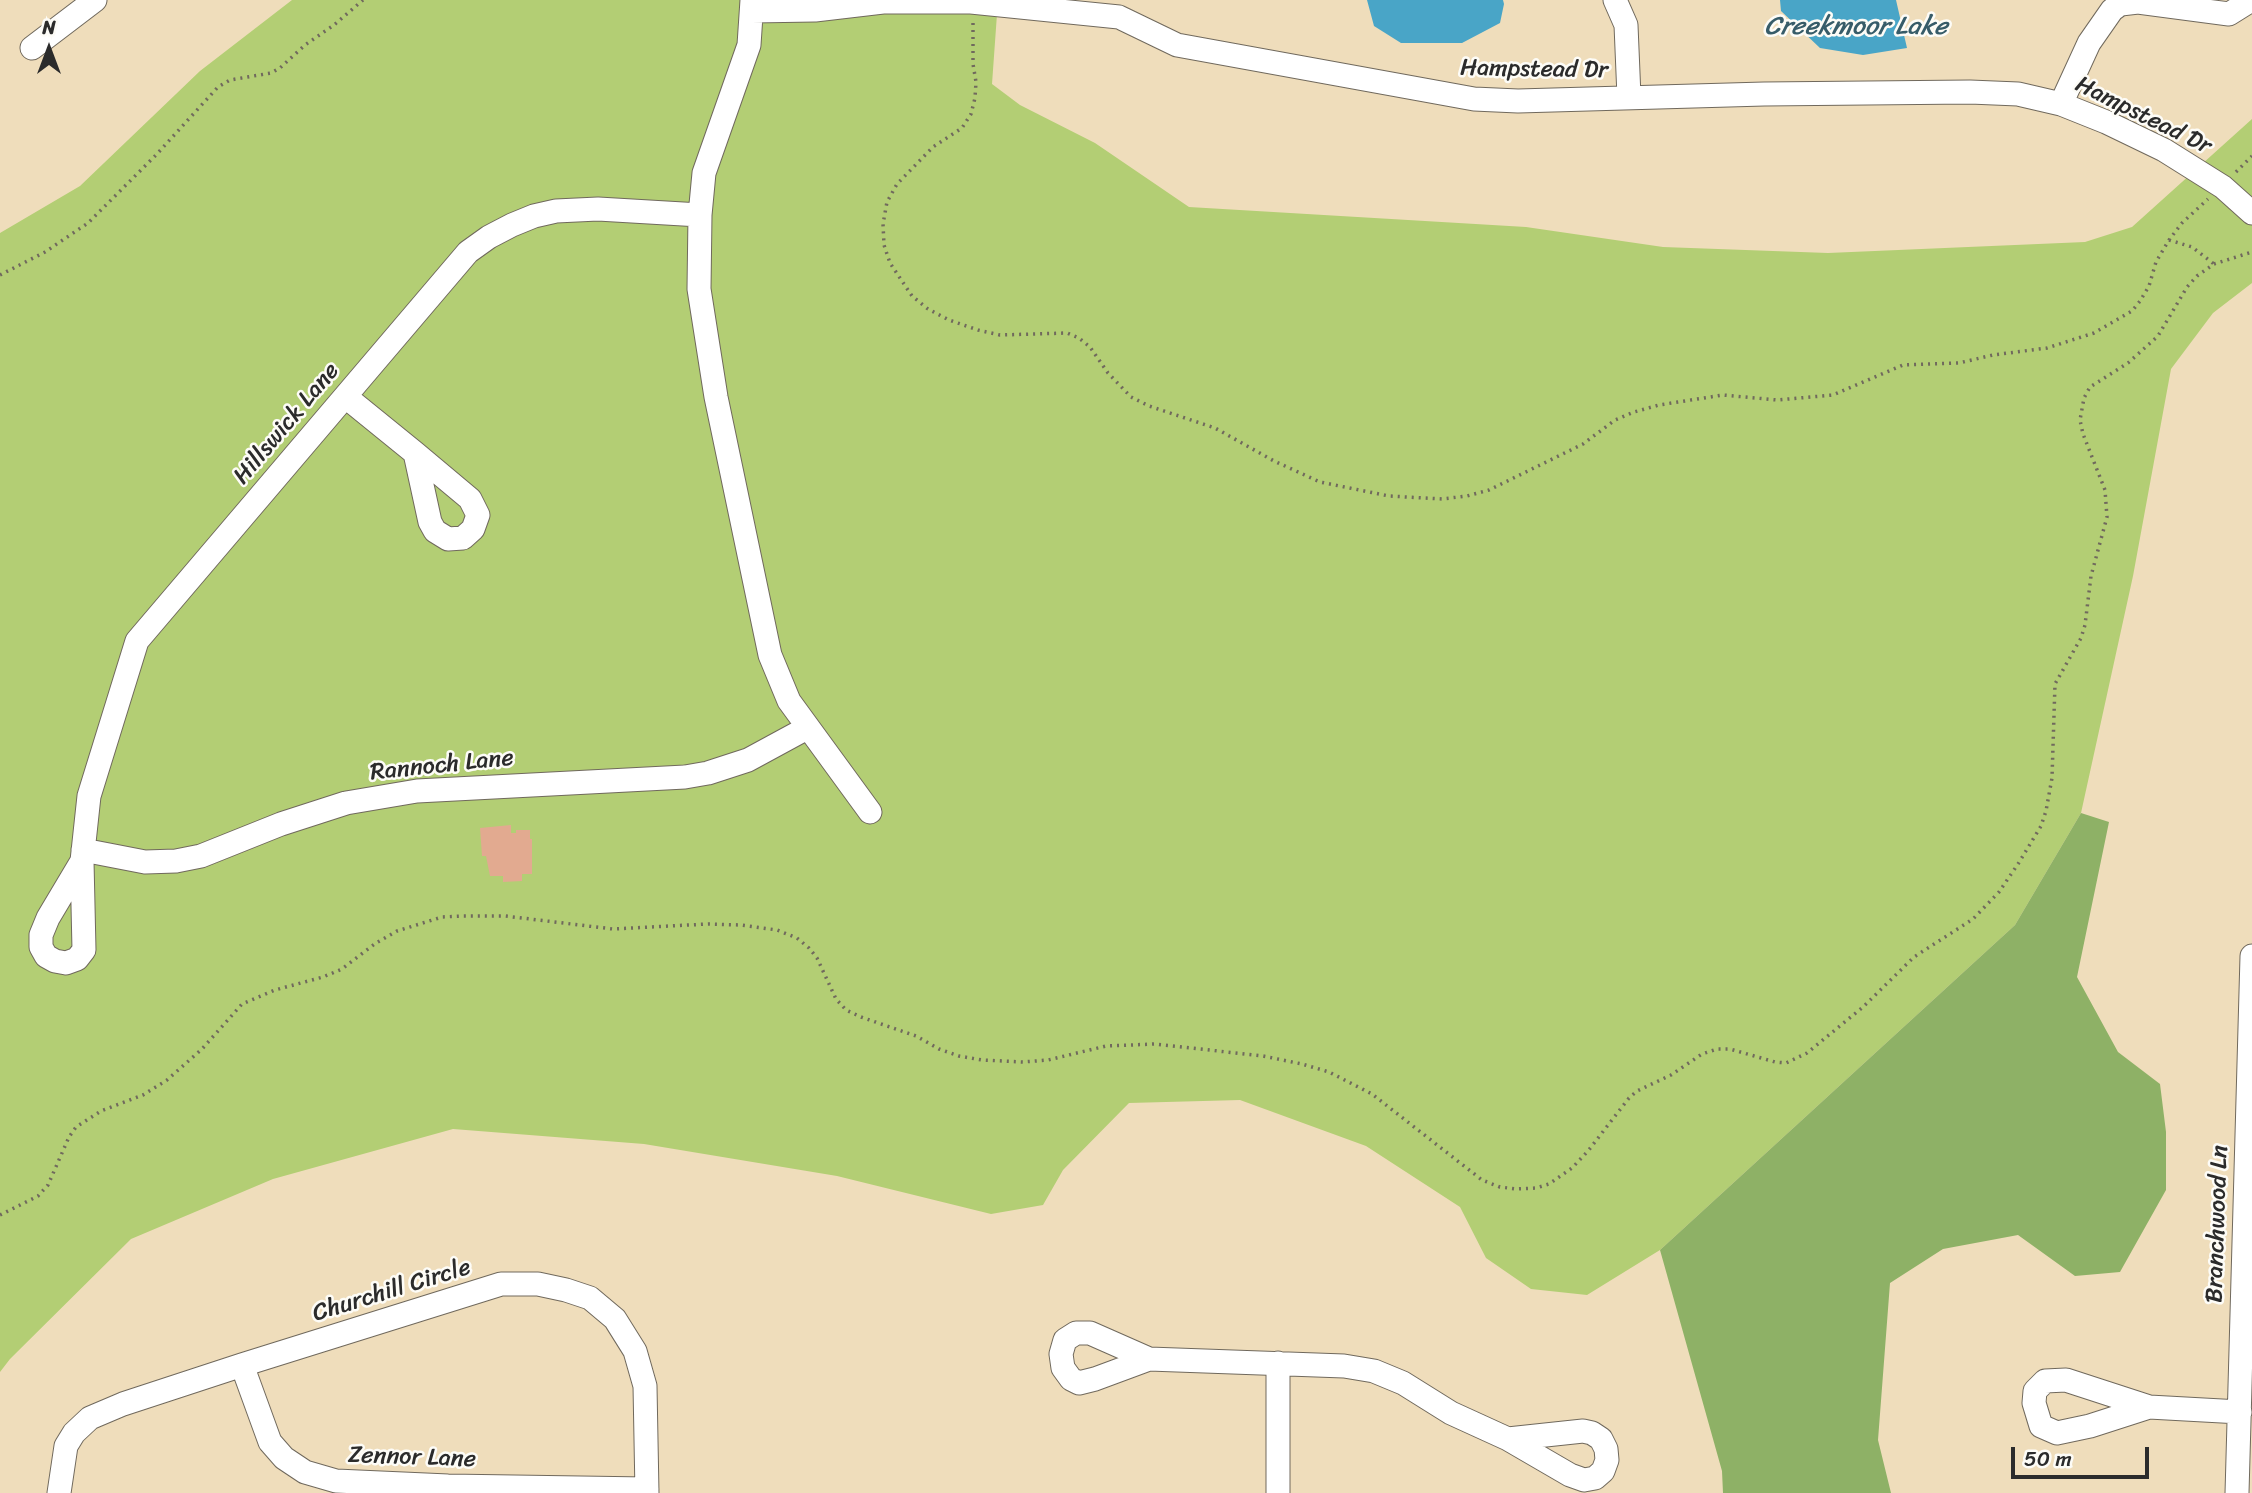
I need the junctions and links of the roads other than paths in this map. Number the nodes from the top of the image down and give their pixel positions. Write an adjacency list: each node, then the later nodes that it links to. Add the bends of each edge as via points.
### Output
1 (95, 0): 9 (street)
2 (1615, 0): 8 (street)
3 (1636, 0): 8 (street)
4 (2246, 0): 5 (street, via 2229,14)
5 (2124, 2): 11 (street, via 2112,10 2089,43)
6 (752, 5): 7 (street, Hampstead Dr, via 815,10 883,2 971,2); 13 (street, via 749,45 704,173)
7 (1119, 8): 10 (street, Hampstead Dr, via 1177,45 1474,99)
8 (1626, 25): 10 (street)
9 (32, 48)
10 (1629, 97): 11 (street, Hampstead Dr, via 1970,92 2018,94)
11 (2060, 104): 12 (street, Hampstead Dr, via 2164,150 2223,187)
12 (2252, 213)
13 (700, 215): 14 (street, Hillswick Lane, via 556,211 512,225 468,252); 16 (street, via 699,289 705,330 755,588 770,655 789,701)
14 (346, 397): 15 (street); 18 (street, Hillswick Lane, via 137,641 89,796)
15 (415, 453)
16 (807, 728): 17 (street); 18 (street, Rannoch Lane, via 748,760 708,773 456,787 393,795 346,803 176,861)
17 (870, 812)
18 (83, 856)
19 (2252, 956): 24 (street, Branchwood Ln)
20 (1149, 1359): 21 (street)
21 (1278, 1363): 25 (street, via 1374,1371); 28 (street)
22 (242, 1365): 26 (street, Zennor Lane, via 271,1442 305,1472 350,1482); 26 (street, Churchill Circle, via 501,1284 566,1290 590,1298 615,1319 635,1352 645,1386); 27 (street, Churchill Circle, via 90,1418 66,1446)
23 (2149, 1407): 24 (street)
24 (2240, 1412): 29 (street, Branchwood Ln)
25 (1508, 1439)
26 (647, 1491)
27 (59, 1493)
28 (1278, 1493)
29 (2237, 1493)

